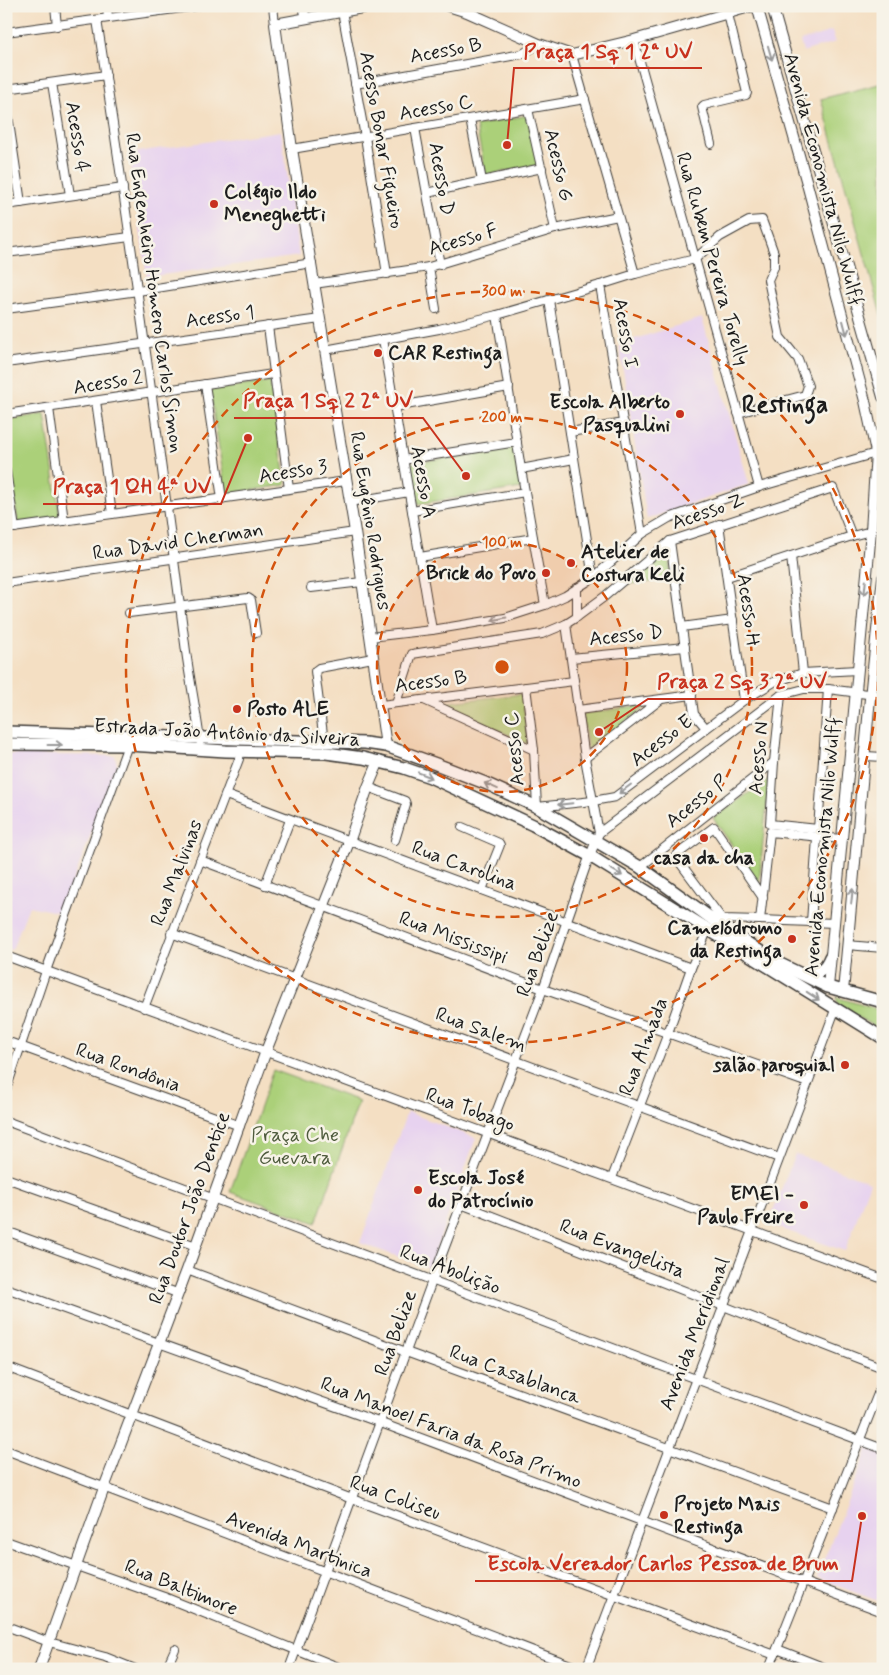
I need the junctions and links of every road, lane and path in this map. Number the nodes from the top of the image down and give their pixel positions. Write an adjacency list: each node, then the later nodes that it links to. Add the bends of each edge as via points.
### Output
1 (55, 6): 18 (street)
2 (107, 6): 14 (street)
3 (197, 6): 10 (street)
4 (273, 6): 17 (street, Rua Eugênio Rodrigues)
5 (303, 6): 15 (street)
6 (373, 6): 12 (street)
7 (448, 6): 11 (street)
8 (755, 6): 13 (street); 71 (street, Avenida Economista Nilo Wulff, one-way to 71)
9 (772, 6): 69 (street, Avenida Economista Nilo Wulff)
10 (165, 8): 14 (street)
11 (468, 9): 21 (street)
12 (342, 12): 15 (street); 25 (street, Acesso Bonar Figueiro)
13 (728, 14): 20 (street); 33 (street, via 747,93 704,105)
14 (108, 18): 16 (street)
15 (306, 19): 17 (street)
16 (97, 20): 18 (street); 23 (street, Rua Engenheiro Homero Carlos Simon)
17 (276, 24): 34 (street, Rua Eugênio Rodrigues)
18 (57, 26): 19 (street)
19 (6, 32)
20 (634, 40): 22 (street); 46 (street, Rua Rubem Pereira Torelly)
21 (539, 44): 22 (street); 25 (street, Acesso B, via 522,54)
22 (572, 55): 27 (street)
23 (106, 74): 24 (street); 37 (street, Rua Engenheiro Homero Carlos Simon)
24 (52, 83): 26 (street); 39 (street, Acesso 4)
25 (355, 84): 32 (street, Acesso Bonar Figueiro)
26 (6, 89)
27 (584, 99): 29 (street, Acesso C); 42 (street)
28 (6, 102): 40 (street)
29 (528, 109): 30 (street, Acesso C); 35 (street, Acesso G)
30 (470, 119): 31 (street, Acesso C); 36 (street)
31 (415, 128): 32 (street, Acesso C); 38 (street, Acesso D)
32 (365, 137): 34 (street, Acesso C); 50 (street, Acesso Bonar Figueiro)
33 (711, 144)
34 (292, 148): 47 (street, Rua Eugênio Rodrigues)
35 (542, 168): 36 (street); 43 (street, Acesso G)
36 (482, 181): 38 (street)
37 (123, 188): 39 (street); 44 (street, Rua Engenheiro Homero Carlos Simon)
38 (428, 193): 48 (street, Acesso D)
39 (70, 195): 40 (street)
40 (21, 203): 41 (street)
41 (6, 205)
42 (618, 216): 43 (street, Acesso F); 51 (street)
43 (555, 229): 48 (street, Acesso F)
44 (130, 237): 45 (street); 54 (street, Rua Engenheiro Homero Carlos Simon)
45 (6, 253)
46 (695, 259): 51 (street); 74 (street, Rua Rubem Pereira Torelly); 74 (street, via 720,237 749,221 762,220 774,253 774,268 768,280 775,320 780,337 798,359 808,391 805,395)
47 (312, 262): 52 (street, Rua Eugênio Rodrigues); 54 (street)
48 (440, 265): 49 (street, Acesso F)
49 (429, 267): 50 (street, Acesso F); 57 (street)
50 (387, 274): 52 (street, Acesso F)
51 (634, 274): 53 (street)
52 (314, 284): 59 (street, Rua Eugênio Rodrigues)
53 (600, 285): 55 (street); 76 (street, Acesso I)
54 (138, 291): 56 (street); 62 (street, Rua Engenheiro Homero Carlos Simon)
55 (549, 300): 58 (street); 77 (street)
56 (6, 309)
57 (436, 309)
58 (497, 315): 61 (street); 67 (street)
59 (320, 319): 60 (street, Acesso 1); 63 (street, Rua Eugênio Rodrigues)
60 (268, 326): 62 (street, Acesso 1); 65 (street)
61 (383, 339): 63 (street); 72 (street, Acesso A)
62 (145, 344): 64 (street, Acesso 1); 68 (street, Rua Engenheiro Homero Carlos Simon)
63 (325, 350): 84 (street, Rua Eugênio Rodrigues)
64 (6, 363)
65 (274, 374): 66 (street, Acesso 2); 86 (street)
66 (205, 384): 68 (street, Acesso 2); 89 (street)
67 (509, 387): 72 (street); 78 (street)
68 (152, 392): 70 (street, Acesso 2); 91 (street, Rua Engenheiro Homero Carlos Simon)
69 (883, 397): 71 (street)
70 (96, 401): 73 (street, Acesso 2); 93 (street)
71 (865, 401): 79 (street, Avenida Economista Nilo Wulff)
72 (394, 407): 81 (street, Acesso A)
73 (50, 408): 75 (street, Acesso 2); 94 (street)
74 (738, 413): 85 (street, Rua Rubem Pereira Torelly)
75 (6, 414)
76 (624, 423): 77 (street); 100 (street, Acesso I)
77 (570, 432): 80 (street)
78 (517, 442): 81 (street); 82 (street)
79 (879, 452): 85 (street); 98 (street, Avenida Economista Nilo Wulff)
80 (574, 459): 82 (street); 108 (street)
81 (403, 460): 87 (street, Acesso A)
82 (521, 469): 88 (street)
83 (6, 471): 96 (street)
84 (346, 480): 86 (street, Acesso 3); 90 (street, Rua Eugênio Rodrigues)
85 (759, 487): 100 (street, via 669,518)
86 (289, 489): 89 (street, Acesso 3)
87 (409, 492): 90 (street); 92 (street, Acesso A)
88 (525, 492): 92 (street); 102 (street)
89 (222, 499): 91 (street, Acesso 3)
90 (350, 502): 99 (street, Rua Eugênio Rodrigues)
91 (168, 507): 93 (street, Acesso 3); 106 (street, Rua Engenheiro Homero Carlos Simon)
92 (412, 511): 105 (street, Acesso A)
93 (112, 514): 94 (street, Acesso 3)
94 (64, 521): 96 (street, Acesso 3)
95 (720, 524): 101 (street, Acesso Z, via 833,488); 103 (street, Acesso Z); 107 (street, Acesso H)
96 (15, 528): 97 (street, Acesso 3)
97 (6, 529)
98 (871, 531): 101 (street); 127 (street, Avenida Economista Nilo Wulff, one-way to 127)
99 (355, 532): 106 (street, Rua David Cherman); 110 (street, Rua Eugênio Rodrigues)
100 (642, 534): 108 (street)
101 (852, 536): 104 (street)
102 (533, 538): 105 (street); 114 (street)
103 (670, 541): 117 (street, Acesso Z); 120 (street)
104 (790, 556): 107 (street); 128 (street)
105 (420, 557): 121 (street, Acesso A)
106 (175, 559): 111 (street, Rua David Cherman); 115 (street, Rua Engenheiro Homero Carlos Simon)
107 (728, 577): 118 (street, Acesso H)
108 (593, 578): 113 (street)
109 (883, 578): 135 (street, Avenida Economista Nilo Wulff)
110 (362, 582): 112 (street); 123 (street, Rua Eugênio Rodrigues)
111 (6, 583)
112 (311, 588)
113 (577, 588): 114 (street); 117 (street)
114 (545, 605): 121 (street, one-way to 121, via 505,618)
115 (180, 607): 116 (street); 122 (street, via 248,598); 149 (street, Rua Engenheiro Homero Carlos Simon)
116 (129, 613)
117 (577, 617): 119 (street, Acesso Z)
118 (734, 620): 120 (street); 139 (street, Acesso H)
119 (566, 624): 126 (street); 140 (street, Acesso Z, via 542,634 412,654)
120 (682, 627): 124 (street)
121 (432, 630): 123 (street)
122 (256, 633)
123 (370, 637): 125 (street, Rua Eugênio Rodrigues)
124 (685, 646): 126 (street, Acesso D); 133 (street)
125 (373, 658): 141 (street, Rua Eugênio Rodrigues); 147 (street, via 315,671)
126 (571, 658): 129 (street)
127 (857, 670): 128 (street, Acesso E); 132 (street, Avenida Economista Nilo Wulff)
128 (803, 673): 139 (street, Acesso E, via 774,682)
129 (574, 681): 130 (street, Acesso B); 142 (street)
130 (526, 687): 138 (street, Acesso B); 152 (street, Acesso C)
131 (828, 689): 132 (street); 134 (street, via 804,689); 168 (street, via 818,829)
132 (855, 693): 135 (street); 173 (street, Avenida Economista Nilo Wulff)
133 (692, 695): 137 (street); 143 (street, via 694,714)
134 (781, 695): 159 (street, Acesso N); 170 (street)
135 (870, 695): 136 (street); 155 (street, Avenida Economista Nilo Wulff)
136 (883, 696)
137 (662, 699): 142 (street); 157 (street)
138 (424, 700): 140 (street, Acesso B); 152 (street)
139 (744, 700): 143 (street, Acesso E)
140 (396, 703): 141 (street, Acesso B)
141 (381, 705): 151 (street, Rua Eugênio Rodrigues)
142 (578, 710): 157 (street)
143 (706, 728): 163 (street, Acesso E, one-way to 163, via 615,797)
144 (6, 732): 146 (main road, Estrada João Antônio da Silveira)
145 (225, 739): 149 (main road, Estrada João Antônio da Silveira); 150 (main road, Estrada João Antônio da Silveira); 153 (main road)
146 (130, 740): 148 (main road, Estrada João Antônio da Silveira, one-way to 146); 149 (main road, Estrada João Antônio da Silveira); 193 (street)
147 (324, 742): 150 (main road, Estrada João Antônio da Silveira); 151 (main road, Estrada João Antônio da Silveira)
148 (6, 744)
149 (200, 744): 153 (main road, Estrada João Antônio da Silveira)
150 (266, 746): 154 (main road, Estrada João Antônio da Silveira); 158 (main road, Estrada João Antônio da Silveira)
151 (386, 746): 160 (main road); 164 (main road, Estrada João Antônio da Silveira, one-way to 151, via 485,783)
152 (534, 750): 164 (street, Acesso C)
153 (226, 751): 154 (main road, Estrada João Antônio da Silveira)
154 (240, 751): 162 (street, Rua Malvinas)
155 (866, 756): 156 (street); 188 (street, Avenida Economista Nilo Wulff, one-way to 155)
156 (883, 757)
157 (585, 758): 163 (street)
158 (379, 762): 160 (main road, Estrada João Antônio da Silveira); 161 (street, Rua Doutor João Dentice)
159 (774, 762): 168 (street, Acesso N); 177 (street, Acesso P)
160 (404, 768): 166 (main road, Estrada João Antônio da Silveira, one-way to 166)
161 (368, 787): 172 (street, via 405,801); 174 (street, Rua Doutor João Dentice)
162 (226, 795): 165 (street, Rua Carolina); 176 (street, Rua Malvinas)
163 (593, 801): 164 (street, Acesso E, one-way to 164); 170 (street)
164 (537, 807): 169 (main road, Estrada João Antônio da Silveira)
165 (290, 820): 174 (street, Rua Carolina); 178 (street)
166 (533, 825): 169 (main road, via 577,841 585,839); 175 (main road, Estrada João Antônio da Silveira)
167 (462, 827): 179 (street, via 500,843)
168 (770, 828): 171 (street); 180 (street, Acesso N)
169 (586, 834): 170 (main road, Estrada João Antônio da Silveira)
170 (598, 837): 175 (street, Rua Belize); 177 (main road, Estrada João Antônio da Silveira)
171 (817, 838): 173 (street); 184 (street)
172 (394, 840)
173 (841, 840): 185 (street, Avenida Economista Nilo Wulff)
174 (349, 842): 179 (street, Rua Carolina); 181 (street, Rua Doutor João Dentice)
175 (590, 856): 183 (street, Rua Belize); 186 (main road, Estrada João Antônio da Silveira, one-way to 186)
176 (200, 860): 178 (street, Rua Mississipi); 187 (street, Rua Malvinas)
177 (640, 867): 186 (main road, Estrada João Antônio da Silveira)
178 (265, 885): 181 (street, Rua Mississipi)
179 (482, 890): 183 (street, Rua Carolina)
180 (763, 898): 182 (street, Acesso N); 186 (street, via 714,827 675,856)
181 (323, 906): 195 (street, Rua Doutor João Dentice); 197 (street, Rua Mississipi)
182 (760, 920): 184 (street); 186 (street)
183 (567, 921): 192 (street, Rua Carolina); 197 (street, Rua Belize)
184 (811, 922): 185 (street)
185 (834, 923): 191 (street, Avenida Economista Nilo Wulff)
186 (716, 924): 192 (street, Rua Almada); 194 (main road, Estrada João Antônio da Silveira); 201 (main road, Estrada João Antônio da Silveira, one-way to 201)
187 (171, 933): 195 (street, Rua Salem); 200 (street, Rua Malvinas)
188 (847, 945): 189 (street); 198 (street, Avenida Economista Nilo Wulff)
189 (883, 948)
190 (6, 956): 193 (street, Rua Tobago)
191 (830, 958): 194 (main road, via 822,970); 196 (street, Avenida Economista Nilo Wulff)
192 (691, 968): 202 (street, Rua Almada)
193 (46, 971): 200 (street, Rua Tobago); 205 (street)
194 (801, 974): 196 (main road, Estrada João Antônio da Silveira)
195 (294, 978): 206 (street, Rua Doutor João Dentice); 207 (street, Rua Salem)
196 (828, 987): 198 (main road, Estrada João Antônio da Silveira); 201 (main road)
197 (543, 989): 202 (street, Rua Mississipi); 207 (street, Rua Belize)
198 (843, 991): 199 (main road, Estrada João Antônio da Silveira)
199 (883, 1002)
200 (144, 1008): 206 (street, Rua Tobago)
201 (835, 1010): 203 (main road, Estrada João Antônio da Silveira); 208 (street, Avenida Meridional)
202 (668, 1033): 208 (street, Rua Mississipi); 210 (street, Rua Almada)
203 (882, 1038)
204 (6, 1041): 205 (street, Rua Rondônia)
205 (21, 1046): 209 (street); 212 (street, Rua Rondônia)
206 (266, 1051): 212 (street, Rua Doutor João Dentice); 213 (street, Rua Tobago)
207 (516, 1060): 210 (street, Rua Salem); 213 (street, Rua Belize)
208 (808, 1083): 214 (street, Avenida Meridional)
209 (6, 1090)
210 (638, 1106): 214 (street, Rua Salem); 216 (street, Rua Almada)
211 (6, 1122): 217 (street, Rua Abolição)
212 (240, 1126): 217 (street, Rua Doutor João Dentice)
213 (487, 1134): 216 (street, Rua Tobago); 218 (street, Rua Belize)
214 (779, 1158): 220 (street, Avenida Meridional)
215 (6, 1178): 221 (street)
216 (612, 1178): 220 (street, Rua Tobago)
217 (212, 1198): 221 (street, Rua Doutor João Dentice); 224 (street, Rua Abolição)
218 (461, 1204): 224 (street, Rua Belize); 227 (street, Rua Evangelista)
219 (6, 1230): 226 (street)
220 (751, 1231): 223 (street, Rua Tobago); 227 (street, Avenida Meridional)
221 (196, 1246): 222 (street, Rua Doutor João Dentice)
222 (187, 1270): 226 (street, Rua Doutor João Dentice); 229 (street, Rua Casablanca)
223 (883, 1279)
224 (432, 1281): 229 (street, Rua Belize); 232 (street, Rua Abolição)
225 (6, 1288): 228 (street, Rua Manoel Faria da Rosa Primo)
226 (178, 1293): 228 (street, Rua Doutor João Dentice)
227 (724, 1306): 231 (street, Rua Evangelista); 232 (street, Avenida Meridional)
228 (159, 1342): 234 (street, Rua Doutor João Dentice); 235 (street, Rua Manoel Faria da Rosa Primo)
229 (406, 1352): 235 (street, Rua Belize); 237 (street, Rua Casablanca)
230 (6, 1367): 234 (street, Rua Coliseu)
231 (883, 1368)
232 (696, 1378): 236 (street, Rua Abolição); 237 (street, Avenida Meridional)
233 (883, 1380): 236 (street)
234 (132, 1414): 240 (street, Rua Doutor João Dentice); 241 (street, Rua Coliseu)
235 (380, 1423): 241 (street, Rua Belize); 243 (street, Rua Manoel Faria da Rosa Primo)
236 (860, 1440): 238 (street, Rua Abolição); 242 (street)
237 (670, 1447): 242 (street, Rua Casablanca); 243 (street, Avenida Meridional)
238 (883, 1449)
239 (6, 1450): 240 (street, Avenida Martinica)
240 (104, 1488): 245 (street, Rua Doutor João Dentice); 246 (street, Avenida Martinica)
241 (352, 1499): 246 (street, Rua Belize); 248 (street, Rua Coliseu)
242 (834, 1508): 247 (street)
243 (641, 1522): 247 (street, Rua Manoel Faria da Rosa Primo); 248 (street, Avenida Meridional)
244 (6, 1541): 245 (street, Rua Baltimore)
245 (76, 1565): 251 (street, Rua Doutor João Dentice); 253 (street, Rua Baltimore)
246 (325, 1572): 253 (street, Rua Belize); 260 (street, Avenida Martinica)
247 (804, 1583): 249 (street, Rua Manoel Faria da Rosa Primo); 254 (street)
248 (614, 1595): 254 (street, Rua Coliseu); 261 (street, Avenida Meridional)
249 (883, 1612)
250 (6, 1626): 251 (street)
251 (49, 1642): 255 (street, Rua Doutor João Dentice); 256 (street)
252 (175, 1649): 257 (street)
253 (296, 1651): 258 (street, Rua Belize); 259 (street, Rua Baltimore)
254 (776, 1652): 262 (street); 263 (street, Rua Coliseu)
255 (39, 1669)
256 (135, 1669)
257 (166, 1669)
258 (290, 1669)
259 (343, 1669)
260 (581, 1669)
261 (586, 1669)
262 (769, 1669)
263 (828, 1669)

